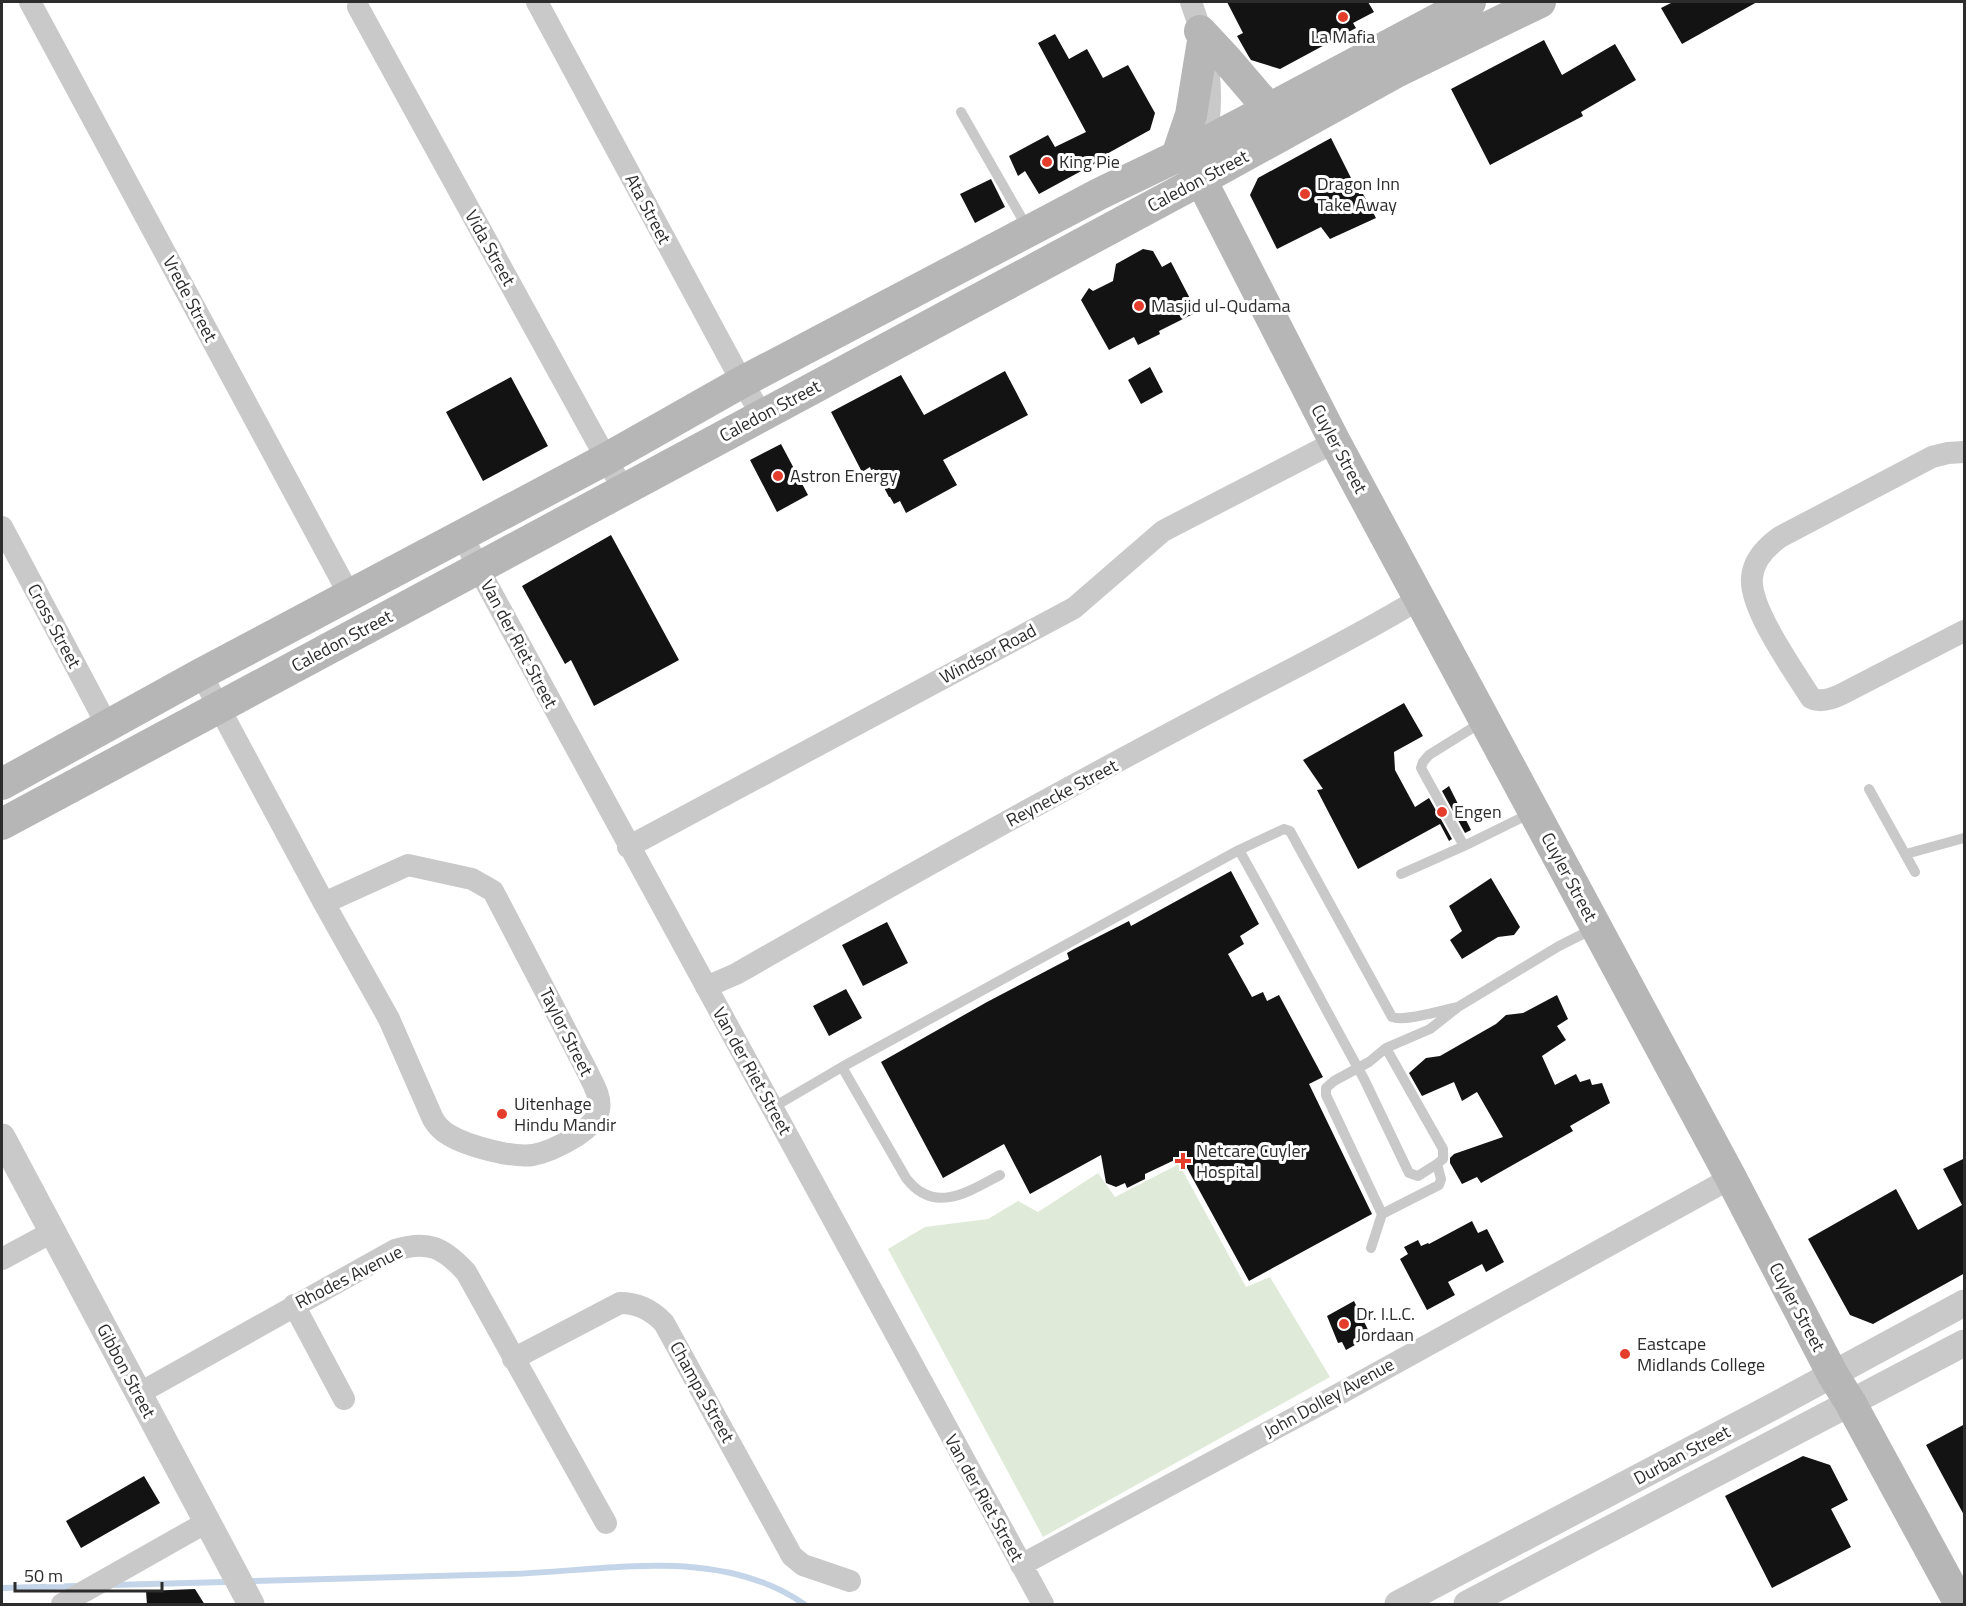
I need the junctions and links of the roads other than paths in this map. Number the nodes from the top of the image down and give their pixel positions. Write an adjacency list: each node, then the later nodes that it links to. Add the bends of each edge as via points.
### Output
1 (30, 2): 23 (street, Vrede Street)
2 (537, 2): 14 (street, Ata Street)
3 (1191, 2): 7 (street)
4 (1470, 2): 8 (main road, Caledon Street)
5 (1540, 2): 12 (main road, Caledon Street, via 1398,71)
6 (358, 7): 18 (street, Vida Street)
7 (1201, 36): 8 (main road); 10 (street, via 1211,87); 11 (main road, via 1191,115)
8 (1269, 109): 10 (main road, Caledon Street)
9 (961, 112): 13 (lane)
10 (1205, 143): 11 (main road, Caledon Street); 12 (main road)
11 (1177, 156): 13 (main road, Caledon Street)
12 (1200, 180): 15 (main road, Caledon Street); 16 (main road, Cuyler Street)
13 (1029, 232): 14 (main road, Caledon Street)
14 (742, 382): 15 (street, Ata Street); 18 (main road, Caledon Street)
15 (762, 415): 19 (main road, Caledon Street)
16 (1335, 442): 24 (main road, Cuyler Street); 36 (street, Windsor Road, via 1163,531 1074,608)
17 (1965, 452): 25 (street, via 1932,457 1780,537 1764,550 1752,576 1755,598 1764,618 1815,700 1842,694)
18 (606, 459): 19 (street, Vida Street); 21 (main road, Caledon Street)
19 (623, 489): 22 (main road, Caledon Street)
20 (2, 527): 29 (street, Cross Street)
21 (463, 536): 22 (street, Van der Riet Street); 23 (main road, Caledon Street)
22 (478, 568): 27 (main road, Caledon Street); 36 (street, Van der Riet Street)
23 (350, 596): 26 (main road, Caledon Street)
24 (1419, 599): 28 (main road, Cuyler Street); 43 (street, Reynecke Street)
25 (1965, 631)
26 (201, 674): 27 (street, Taylor Street); 29 (main road, Caledon Street)
27 (218, 707): 32 (main road, Caledon Street); 41 (street, Taylor Street)
28 (1484, 721): 33 (main road, Cuyler Street); 35 (lane, via 1436,750 1421,768)
29 (107, 725): 30 (main road, Caledon Street)
30 (2, 784)
31 (1869, 789): 38 (lane)
32 (8, 812)
33 (1534, 812): 35 (lane); 42 (main road, Cuyler Street)
34 (1965, 838): 38 (lane)
35 (1464, 846): 40 (lane)
36 (628, 847): 43 (street, Van der Riet Street)
37 (1239, 850): 44 (lane, via 1284,829 1290,831 1392,1017 1407,1019); 46 (lane); 47 (lane)
38 (1906, 854): 39 (lane)
39 (1916, 873)
40 (1401, 874)
41 (324, 903): 41 (street, Taylor Street, via 389,1019 439,1128 455,1139 509,1154 532,1155 566,1143 588,1127 599,1110 599,1099 493,891 472,879 408,865)
42 (1596, 927): 44 (lane); 52 (main road, Cuyler Street)
43 (706, 987): 48 (street, Van der Riet Street)
44 (1458, 1007): 45 (lane, via 1430,1029)
45 (1386, 1048): 47 (lane); 50 (lane, via 1443,1149 1443,1159)
46 (842, 1067): 48 (lane); 51 (lane, via 906,1178 920,1192 935,1198 954,1197)
47 (1358, 1068): 50 (lane, via 1409,1173 1418,1176); 53 (lane, via 1334,1081 1326,1093)
48 (772, 1108): 67 (street, Van der Riet Street)
49 (2, 1137): 54 (street, Gibbon Street)
50 (1437, 1164): 53 (lane, via 1439,1185)
51 (1000, 1175)
52 (1731, 1178): 61 (main road, Cuyler Street); 67 (street, John Dolley Avenue)
53 (1382, 1214): 55 (lane)
54 (52, 1232): 56 (street); 62 (street, Gibbon Street)
55 (1371, 1248)
56 (2, 1259)
57 (1965, 1303): 61 (street, Durban Street)
58 (294, 1305): 60 (street, Rhodes Avenue, via 394,1250 413,1245 436,1247 466,1272); 62 (street, Rhodes Avenue); 63 (street)
59 (1965, 1343): 64 (street, Durban Street)
60 (513, 1359): 66 (street, Rhodes Avenue); 68 (street, Champa Street, via 620,1303 635,1304 654,1313 664,1323 792,1556 803,1565)
61 (1833, 1375): 64 (main road, Cuyler Street); 72 (street, Durban Street)
62 (138, 1394): 65 (street, Gibbon Street)
63 (344, 1399)
64 (1850, 1402): 73 (street, Durban Street); 74 (main road, Cuyler Street)
65 (207, 1522): 69 (street); 70 (street, Gibbon Street)
66 (606, 1523)
67 (1021, 1564): 71 (street, Van der Riet Street)
68 (850, 1581)
69 (62, 1605)
70 (251, 1605)
71 (1043, 1605)
72 (1398, 1605)
73 (1467, 1605)
74 (1960, 1605)

